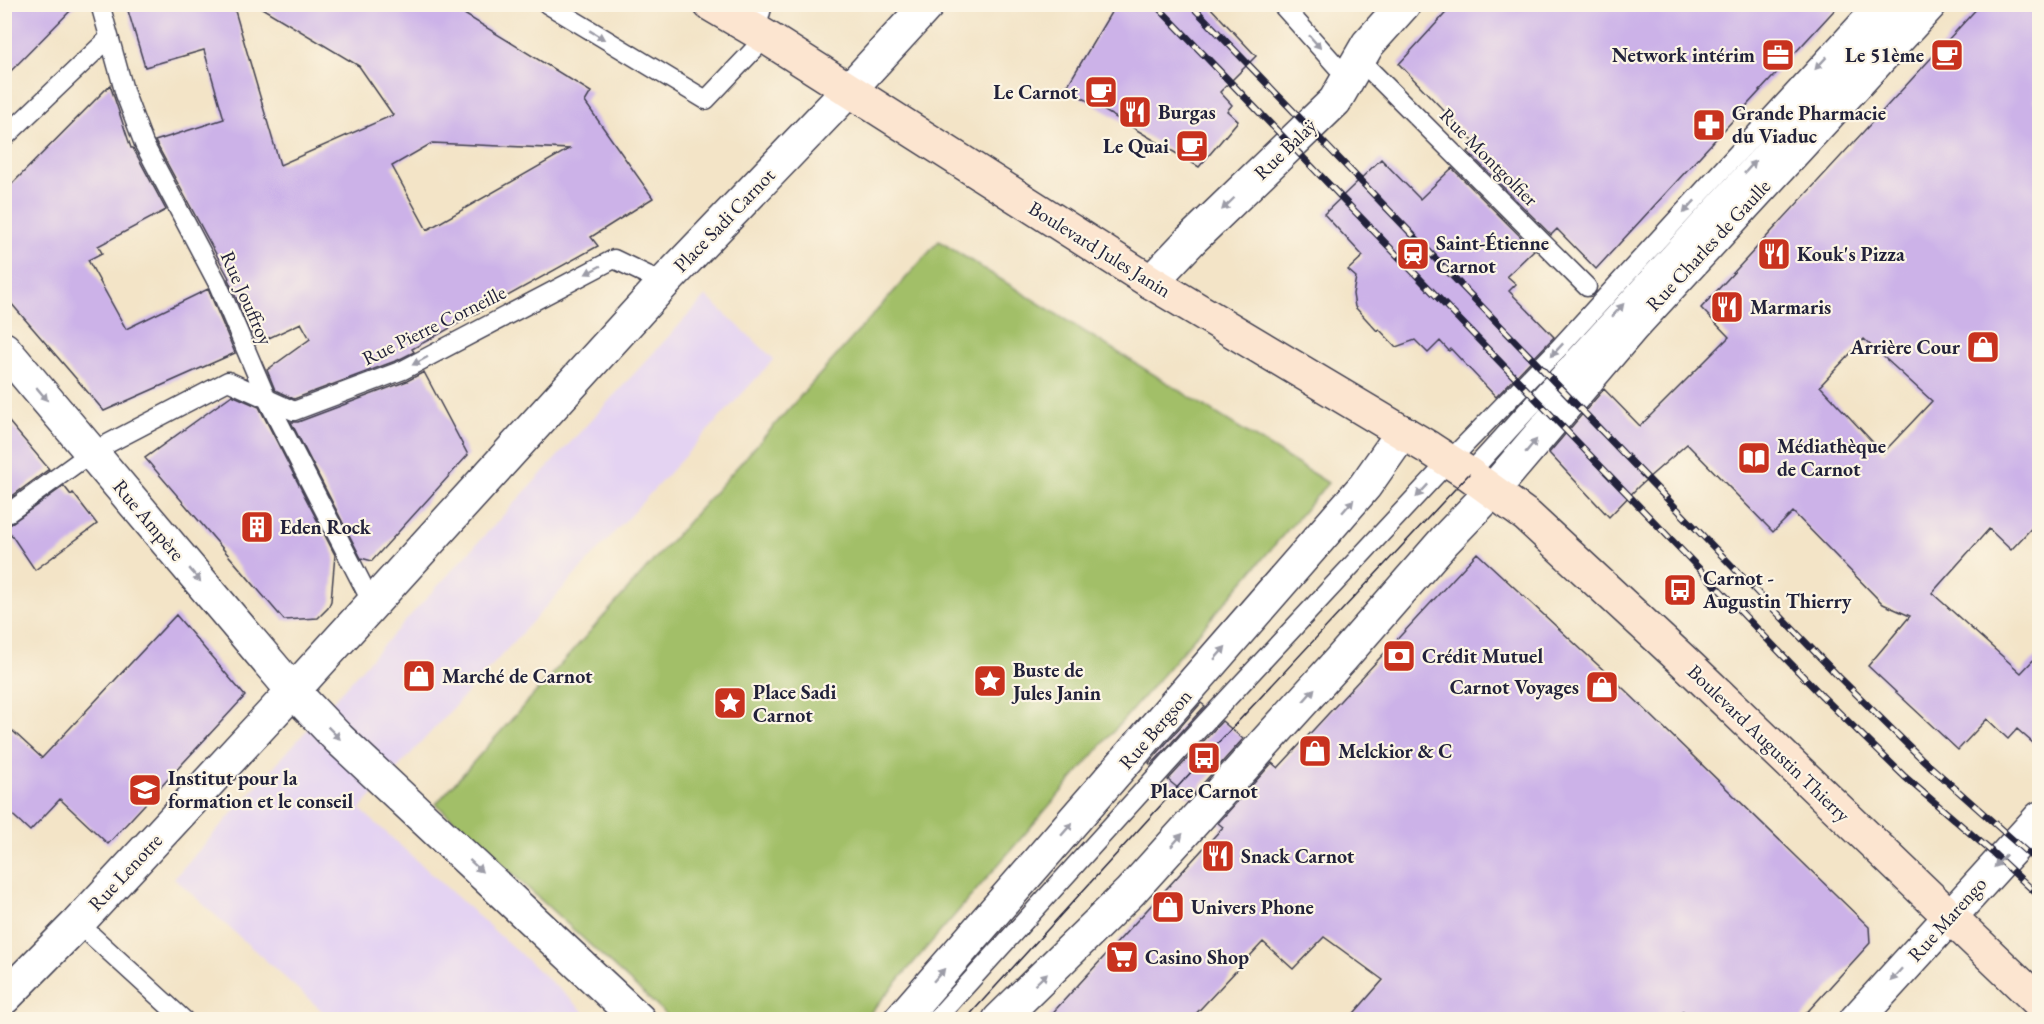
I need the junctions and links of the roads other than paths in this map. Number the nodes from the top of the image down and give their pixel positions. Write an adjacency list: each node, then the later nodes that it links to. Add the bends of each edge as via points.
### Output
1 (100, 4): 11 (lane, Rue Jouffroy)
2 (547, 4): 10 (lane, one-way to 10, via 706,100)
3 (710, 4): 10 (main road, Boulevard Jules Janin)
4 (928, 4): 13 (street, Place Sadi Carnot)
5 (1281, 4): 12 (lane, Rue Montgolfier, one-way to 12)
6 (1404, 4): 12 (street, Rue Balaÿ, via 1368,44)
7 (1874, 4): 23 (lane, one-way to 23, via 1558,349)
8 (1898, 4): 20 (lane, one-way to 8)
9 (1930, 4): 23 (street, Rue Charles de Gaulle, one-way to 9, via 1632,327)
10 (762, 24): 13 (main road, Boulevard Jules Janin)
11 (110, 38): 14 (lane); 19 (lane, Rue Jouffroy, via 144,144 217,282)
12 (1354, 69): 15 (street, Rue Balaÿ, one-way to 15, via 1335,101); 17 (lane, Rue Montgolfier)
13 (849, 90): 15 (main road, Boulevard Jules Janin); 16 (street, Place Sadi Carnot)
14 (4, 138)
15 (1151, 282): 21 (main road, Boulevard Jules Janin)
16 (664, 283): 19 (lane, Rue Pierre Corneille, one-way to 19, via 614,259 403,369 294,411); 25 (street, Place Sadi Carnot)
17 (1587, 287)
18 (4, 349): 22 (street, Rue Ampère, one-way to 22)
19 (267, 399): 22 (lane, Rue Pierre Corneille, via 228,381); 25 (lane, Rue Jouffroy)
20 (1508, 431): 23 (lane); 23 (lane)
21 (1402, 432): 23 (main road, Boulevard Jules Janin); 34 (street, Rue Bergson, one-way to 21, via 1365,486)
22 (92, 452): 24 (lane, Rue Pierre Corneille); 26 (street, Rue Ampère, one-way to 26)
23 (1470, 475): 28 (main road, Boulevard Augustin Thierry, via 1527,516); 35 (lane, one-way to 35, via 1187,742); 36 (street, one-way to 23, via 1130,892 1445,540)
24 (4, 516)
25 (372, 603): 26 (street, Place Sadi Carnot)
26 (293, 691): 29 (street, Rue Lenotre); 33 (street, one-way to 33, via 339,739)
27 (2040, 818): 28 (street, Rue Marengo, one-way to 28)
28 (1950, 916): 31 (main road, Boulevard Augustin Thierry); 37 (street, Rue Marengo, one-way to 37)
29 (78, 922): 30 (street, Rue Lenotre); 32 (lane)
30 (4, 998)
31 (2040, 1003)
32 (184, 1020)
33 (639, 1020)
34 (900, 1020)
35 (934, 1020)
36 (999, 1020)
37 (1856, 1020)

